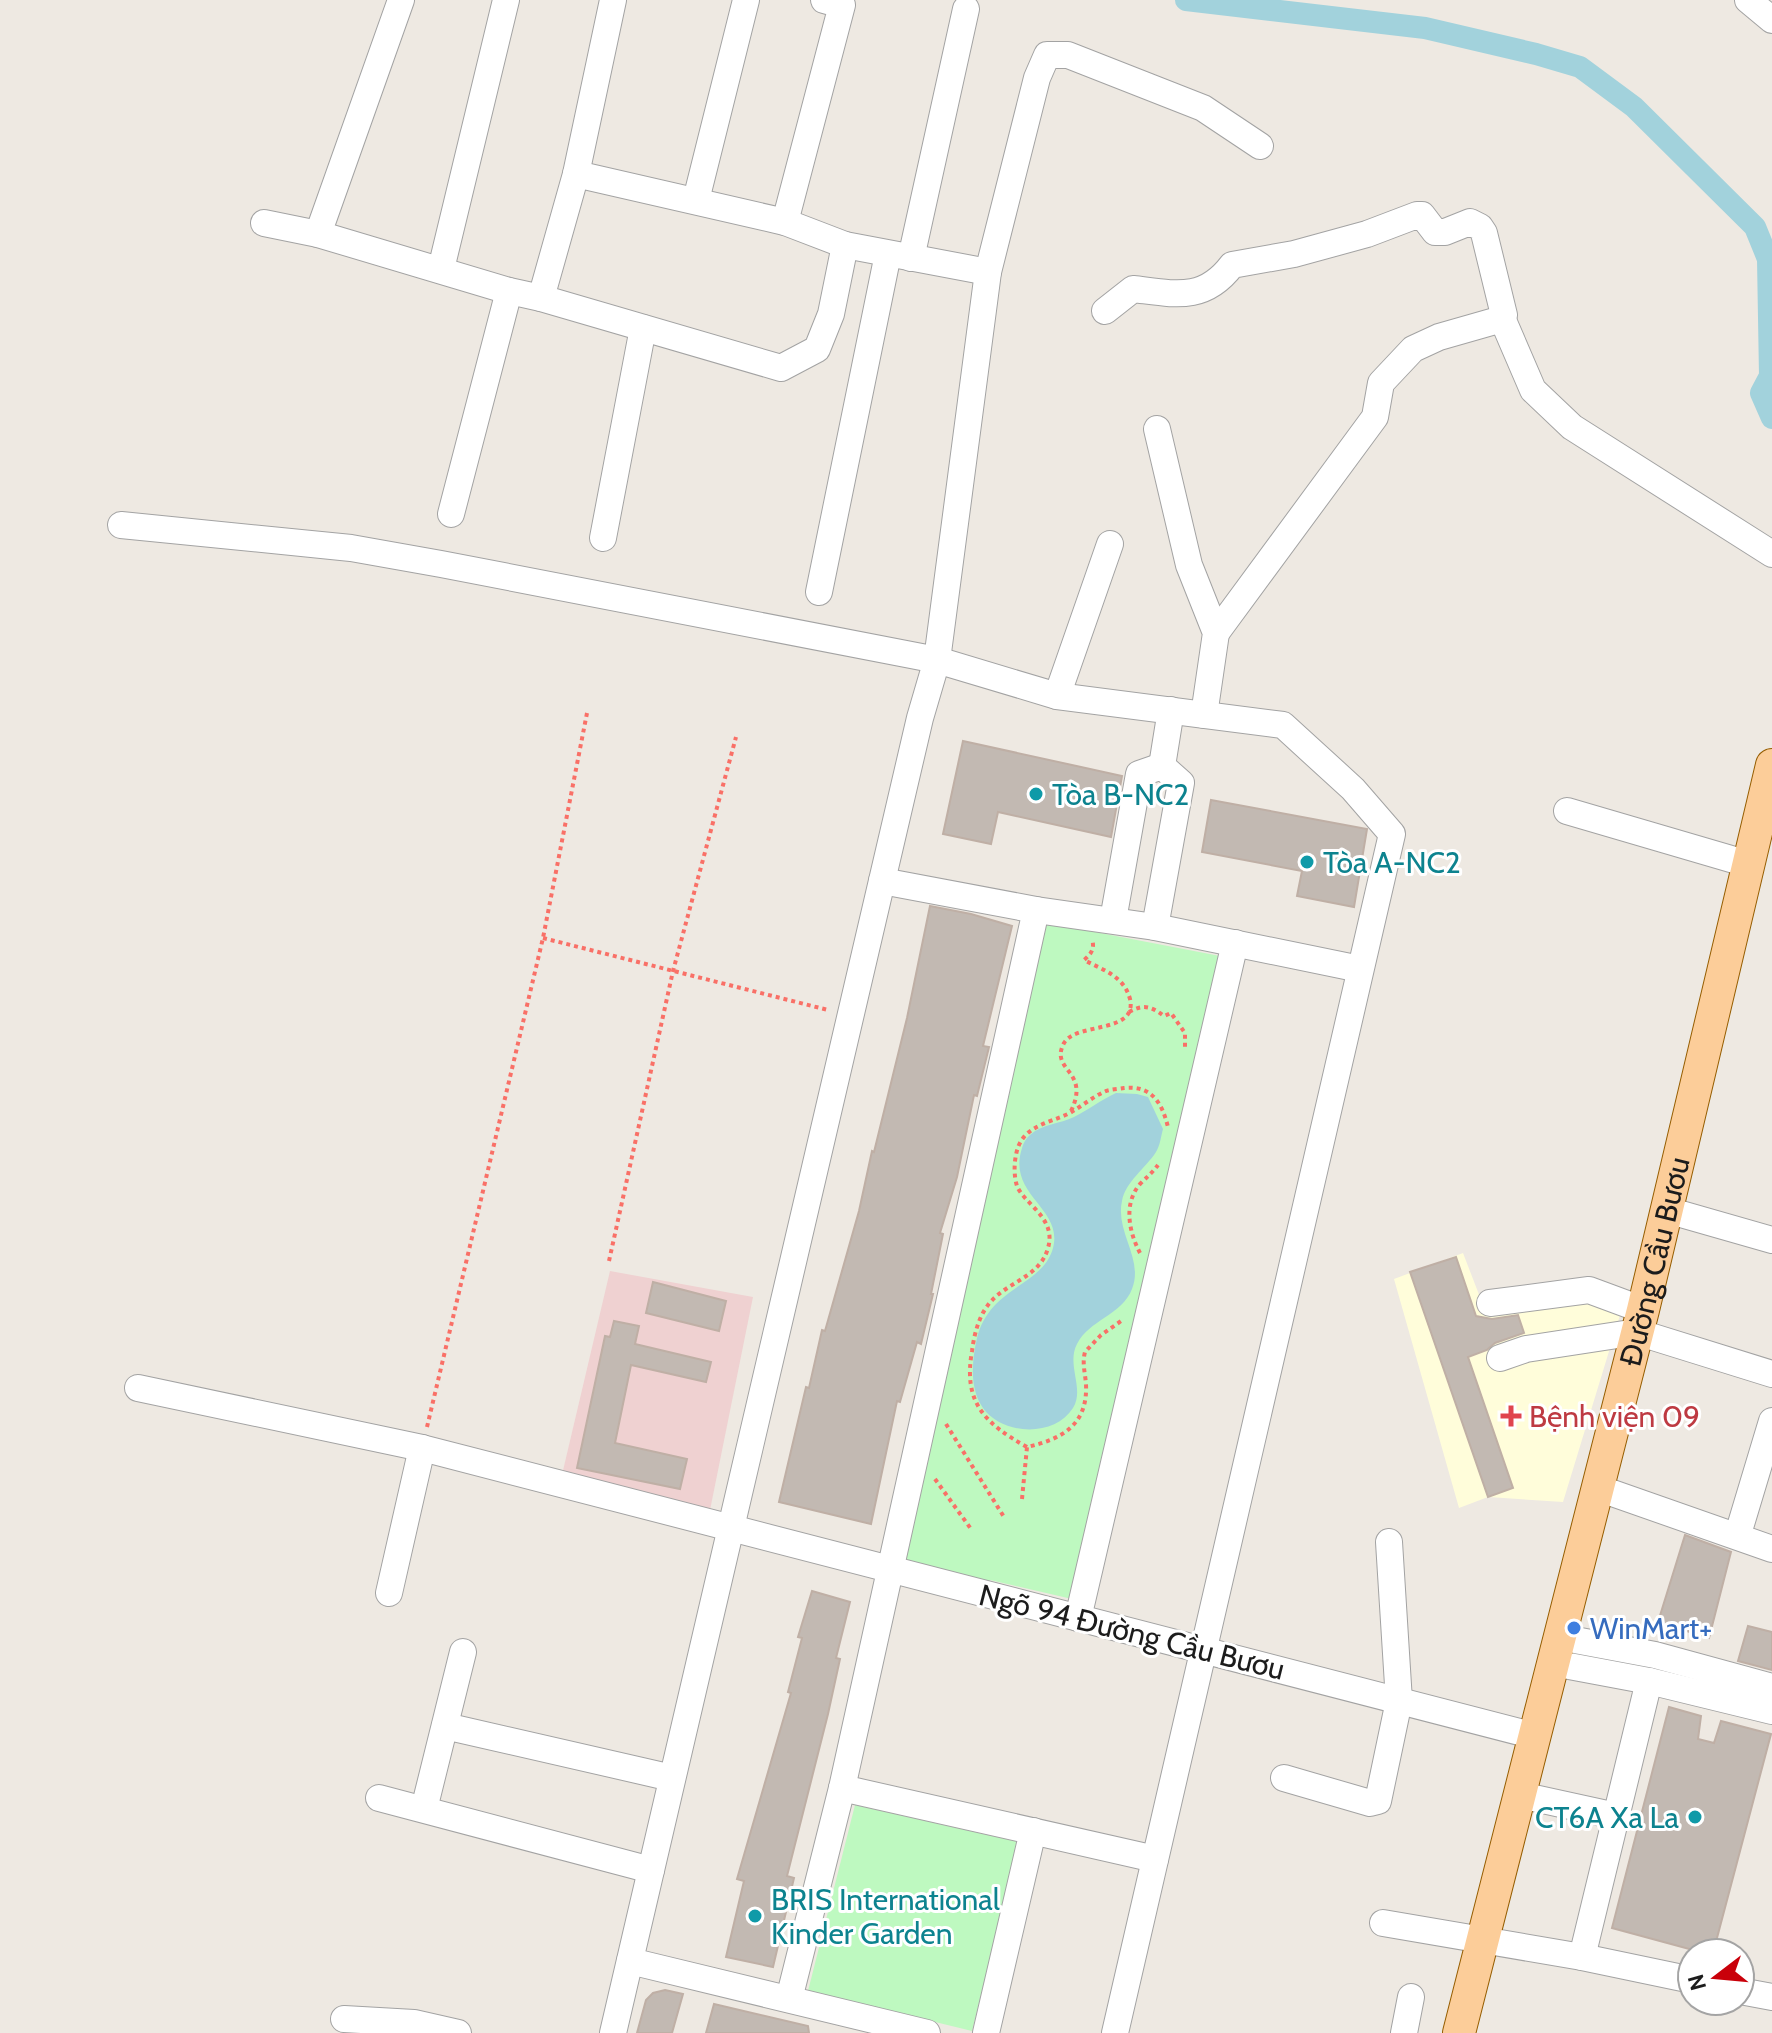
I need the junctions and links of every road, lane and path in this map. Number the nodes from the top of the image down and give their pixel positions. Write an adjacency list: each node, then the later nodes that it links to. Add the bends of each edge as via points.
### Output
1 (401, 0): 14 (street)
2 (506, 0): 17 (street)
3 (613, 0): 10 (street)
4 (746, 0): 11 (street)
5 (824, 0): 12 (street, via 842,5)
6 (1748, 0): 8 (street)
7 (966, 9): 16 (street)
8 (1772, 20)
9 (1260, 146): 18 (street, via 1203,108 1068,55 1047,55)
10 (576, 174): 11 (street); 20 (street)
11 (696, 200): 12 (street)
12 (785, 222): 15 (street)
13 (264, 223): 14 (street)
14 (318, 234): 17 (street)
15 (845, 245): 16 (street); 23 (street, via 831,314 817,349 781,368)
16 (899, 256): 18 (street); 30 (street)
17 (441, 269): 19 (street)
18 (988, 272): 32 (street)
19 (509, 291): 20 (street); 25 (street)
20 (541, 298): 23 (street)
21 (1105, 311): 22 (street, via 1133,289 1202,292 1232,265 1294,254 1422,215 1439,233 1470,222 1480,227 1504,309)
22 (1502, 318): 29 (street, via 1533,390 1572,427); 31 (street, via 1413,349 1389,374 1381,383 1375,417)
23 (643, 328): 27 (street)
24 (1157, 429): 31 (street, via 1189,565)
25 (451, 514)
26 (121, 525): 32 (street, via 351,548)
27 (603, 538)
28 (1110, 544): 33 (street)
29 (1772, 554)
30 (819, 592)
31 (1216, 633): 36 (street)
32 (937, 660): 33 (street); 42 (street)
33 (1057, 696): 34 (street)
34 (1171, 710): 36 (street); 39 (street)
35 (587, 713): 47 (path)
36 (1204, 715): 49 (street, via 1283,725 1353,789 1392,834)
37 (736, 737): 50 (path)
38 (1772, 765): 41 (main road, Đường Cầu Bươu)
39 (1162, 766): 44 (street, via 1139,774); 45 (street, via 1181,783)
40 (1567, 811): 41 (street)
41 (1748, 864): 57 (main road, Đường Cầu Bươu)
42 (882, 881): 43 (street); 52 (street)
43 (1036, 910): 44 (street); 82 (street)
44 (1113, 920): 45 (street)
45 (1155, 927): 48 (street)
46 (1091, 935): 51 (path, via 1094,945 1084,960 1115,975 1127,989)
47 (543, 938): 50 (path); 70 (path)
48 (1235, 943): 49 (street); 84 (street)
49 (1360, 969): 86 (street)
50 (673, 971): 52 (path); 60 (path)
51 (1129, 1012): 53 (path, via 1139,1006 1164,1016 1171,1013 1185,1033); 54 (path, via 1102,1029 1070,1036 1063,1044 1060,1055 1077,1082 1078,1097)
52 (850, 1016): 77 (street)
53 (1185, 1050)
54 (1069, 1113): 55 (path, via 1108,1090 1133,1087 1156,1098); 69 (path, via 1035,1127 1020,1142 1017,1187 1045,1221 1049,1246 1037,1269 988,1305 975,1333 970,1364 969,1386 987,1421)
55 (1169, 1133)
56 (1159, 1163): 59 (path, via 1129,1207 1134,1242)
57 (1667, 1210): 58 (street); 63 (main road, Đường Cầu Bươu)
58 (1772, 1240)
59 (1143, 1260)
60 (609, 1261)
61 (1490, 1303): 63 (street, via 1589,1290)
62 (1128, 1317): 69 (path, via 1085,1352 1084,1408 1074,1424 1053,1441)
63 (1640, 1321): 64 (street); 65 (street); 73 (main road, Đường Cầu Bươu)
64 (1500, 1358)
65 (1772, 1374)
66 (138, 1388): 70 (street, Ngõ 94 Đường Cầu Bươu)
67 (943, 1419): 75 (path)
68 (1772, 1421): 71 (street)
69 (1027, 1447): 74 (path)
70 (422, 1448): 77 (street, Ngõ 94 Đường Cầu Bươu); 83 (street)
71 (1768, 1450): 76 (street)
72 (929, 1471): 78 (path)
73 (1599, 1482): 76 (street); 81 (street); 85 (main road, Đường Cầu Bươu)
74 (1022, 1499)
75 (1004, 1517)
76 (1741, 1524): 79 (street)
77 (730, 1529): 82 (street, Ngõ 94 Đường Cầu Bươu); 94 (street)
78 (971, 1529)
79 (1772, 1532)
80 (1389, 1542): 90 (street)
81 (1772, 1549)
82 (892, 1570): 84 (street, Ngõ 94 Đường Cầu Bươu); 96 (street)
83 (389, 1593)
84 (1078, 1618): 86 (street, Ngõ 94 Đường Cầu Bươu)
85 (1556, 1650): 88 (street); 89 (street, via 1655,1655); 93 (main road, Đường Cầu Bươu)
86 (1205, 1651): 90 (street, Ngõ 94 Đường Cầu Bươu); 102 (street)
87 (463, 1652): 92 (street)
88 (1649, 1681): 91 (street); 100 (street)
89 (1772, 1687)
90 (1399, 1701): 93 (street, Ngõ 94 Đường Cầu Bươu); 95 (street, via 1378,1801)
91 (1772, 1711)
92 (445, 1726): 94 (street); 99 (street)
93 (1535, 1736): 97 (main road, Đường Cầu Bươu)
94 (672, 1778): 103 (street)
95 (1284, 1778)
96 (842, 1788): 101 (street); 110 (street)
97 (1520, 1795): 100 (street); 105 (main road, Đường Cầu Bươu)
98 (379, 1798): 99 (street)
99 (424, 1809): 103 (street)
100 (1616, 1816): 106 (street)
101 (1033, 1831): 102 (street); 115 (street)
102 (1155, 1859): 116 (street)
103 (651, 1870): 107 (street)
104 (1383, 1923): 105 (street)
105 (1482, 1939): 106 (street); 118 (main road, Đường Cầu Bươu)
106 (1582, 1957): 108 (street)
107 (630, 1961): 110 (street); 113 (street)
108 (1676, 1977)
109 (1411, 1997): 117 (street)
110 (789, 1999): 114 (street)
111 (344, 2019): 112 (street, via 414,2023)
112 (458, 2033)
113 (613, 2033)
114 (927, 2033)
115 (986, 2033)
116 (1115, 2033)
117 (1404, 2033)
118 (1459, 2033)

